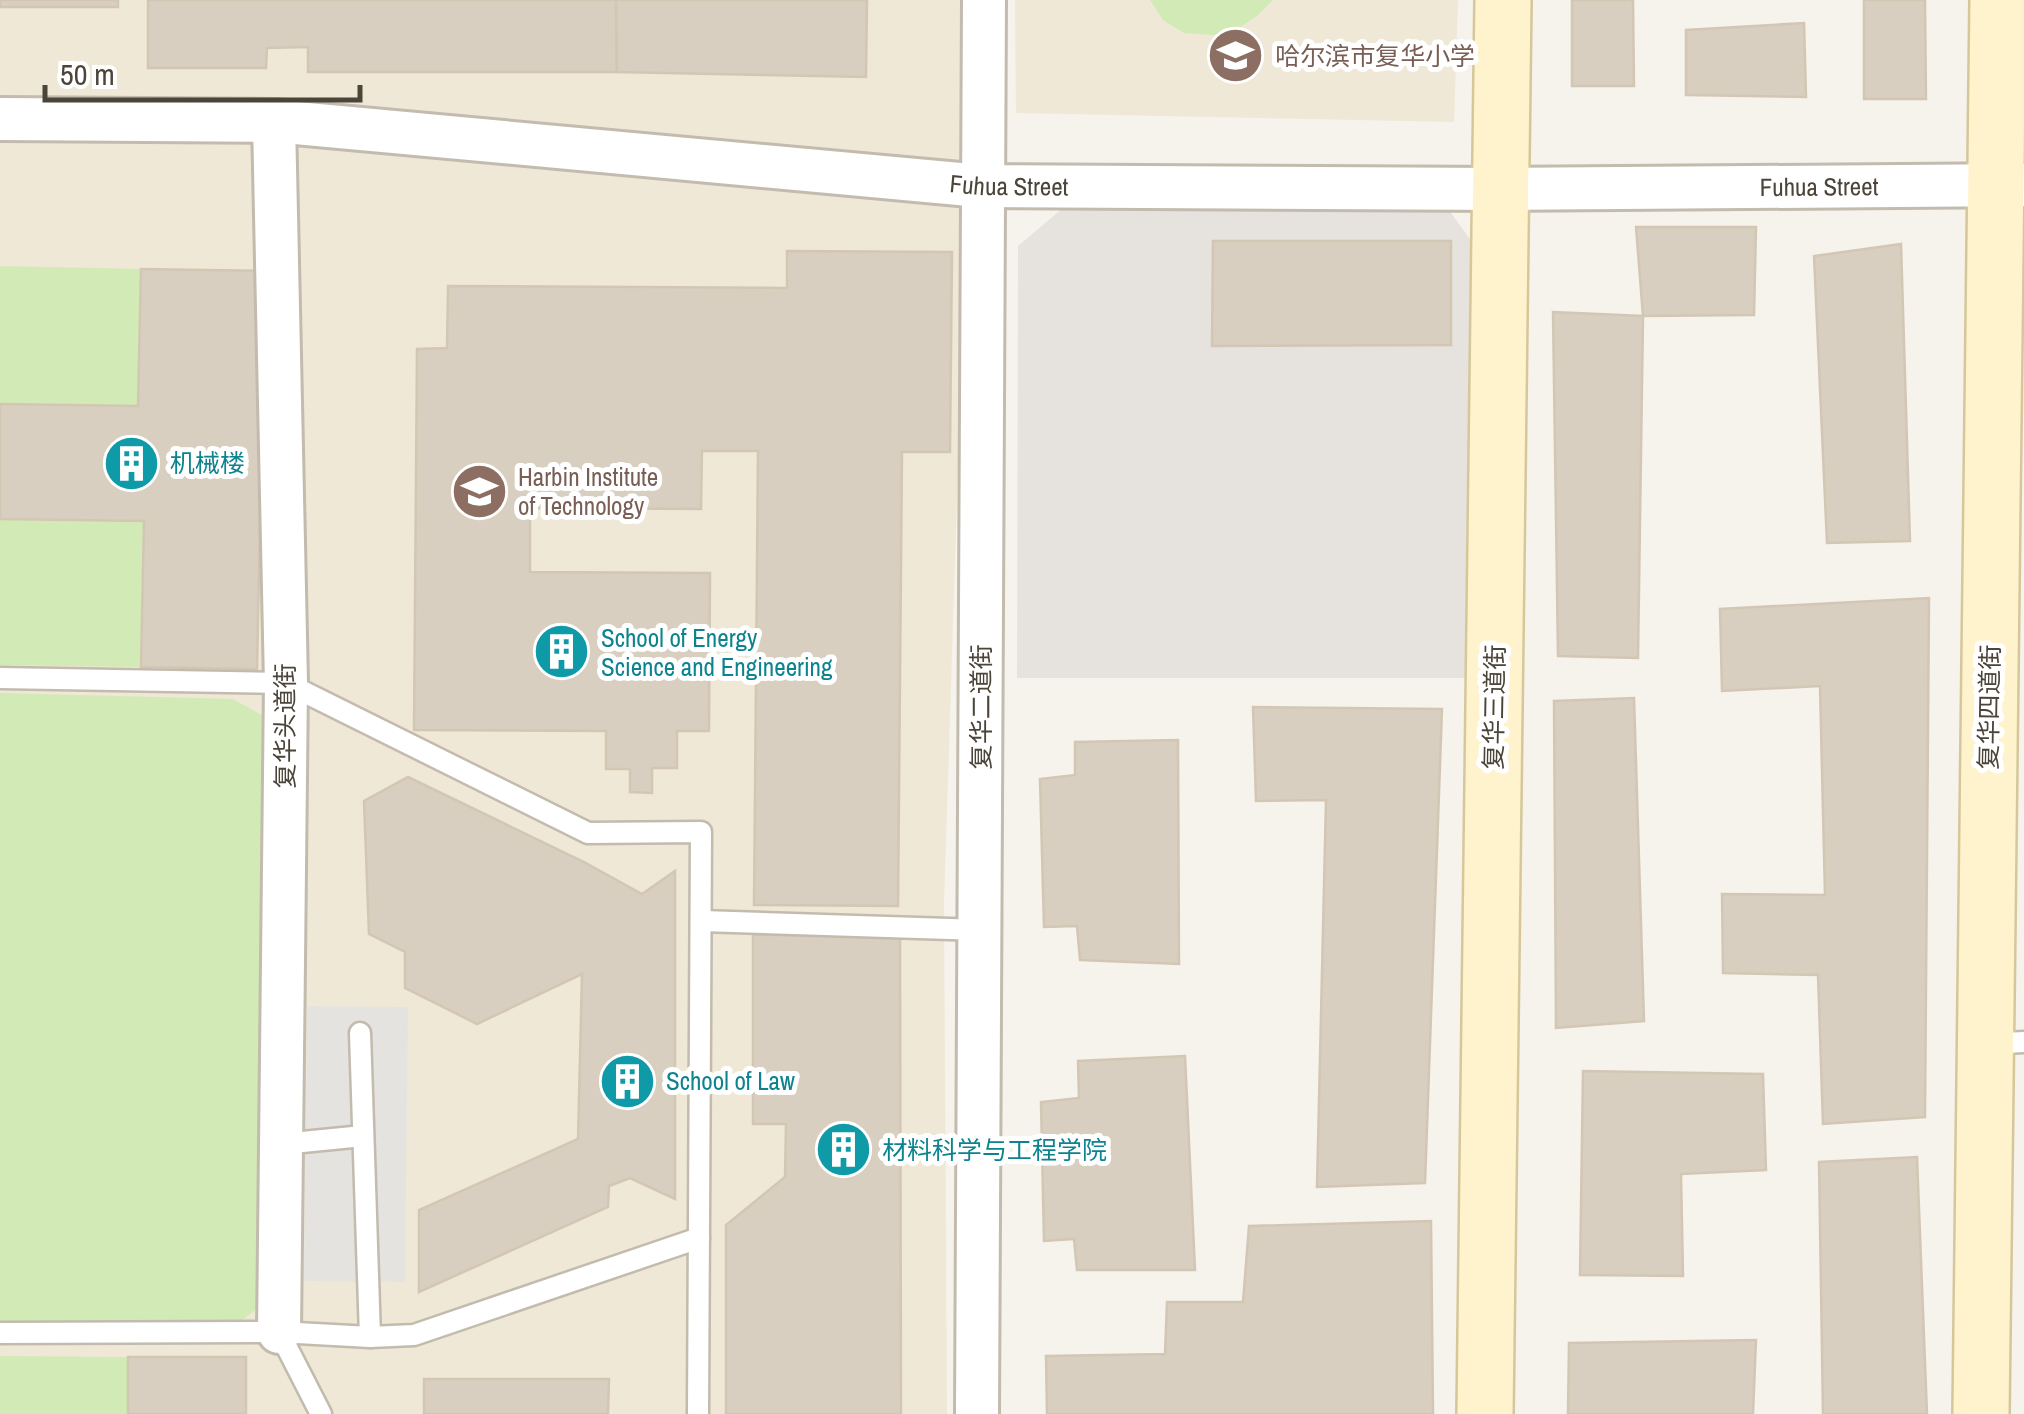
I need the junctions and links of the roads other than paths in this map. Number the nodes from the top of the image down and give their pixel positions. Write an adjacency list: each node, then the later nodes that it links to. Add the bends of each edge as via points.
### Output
1 (984, 0): 7 (street, 复华二道街)
2 (1503, 0): 8 (street, 复华三道街)
3 (1998, 0): 6 (street, 复华四道街)
4 (0, 119): 5 (street, Fuhua Street)
5 (274, 121): 7 (street, Fuhua Street); 10 (street, 复华头道街)
6 (2010, 185): 8 (street, Fuhua Street); 14 (street, 复华四道街)
7 (982, 186): 8 (street, Fuhua Street); 12 (street, 复华二道街)
8 (1501, 189): 24 (street, 复华三道街)
9 (0, 678): 10 (lane)
10 (286, 683): 11 (lane, via 588,833 702,832); 16 (street, 复华头道街)
11 (701, 921): 12 (lane); 17 (lane)
12 (981, 930): 23 (street, 复华二道街)
13 (360, 1033): 15 (lane)
14 (2005, 1043): 25 (street, 复华四道街)
15 (363, 1136): 16 (lane); 20 (lane)
16 (282, 1144): 18 (street, 复华头道街)
17 (698, 1238): 20 (lane, via 414,1335); 22 (lane)
18 (278, 1332): 19 (lane); 20 (lane); 21 (lane)
19 (0, 1334)
20 (370, 1336)
21 (321, 1414)
22 (698, 1414)
23 (977, 1414)
24 (1485, 1414)
25 (1981, 1414)

